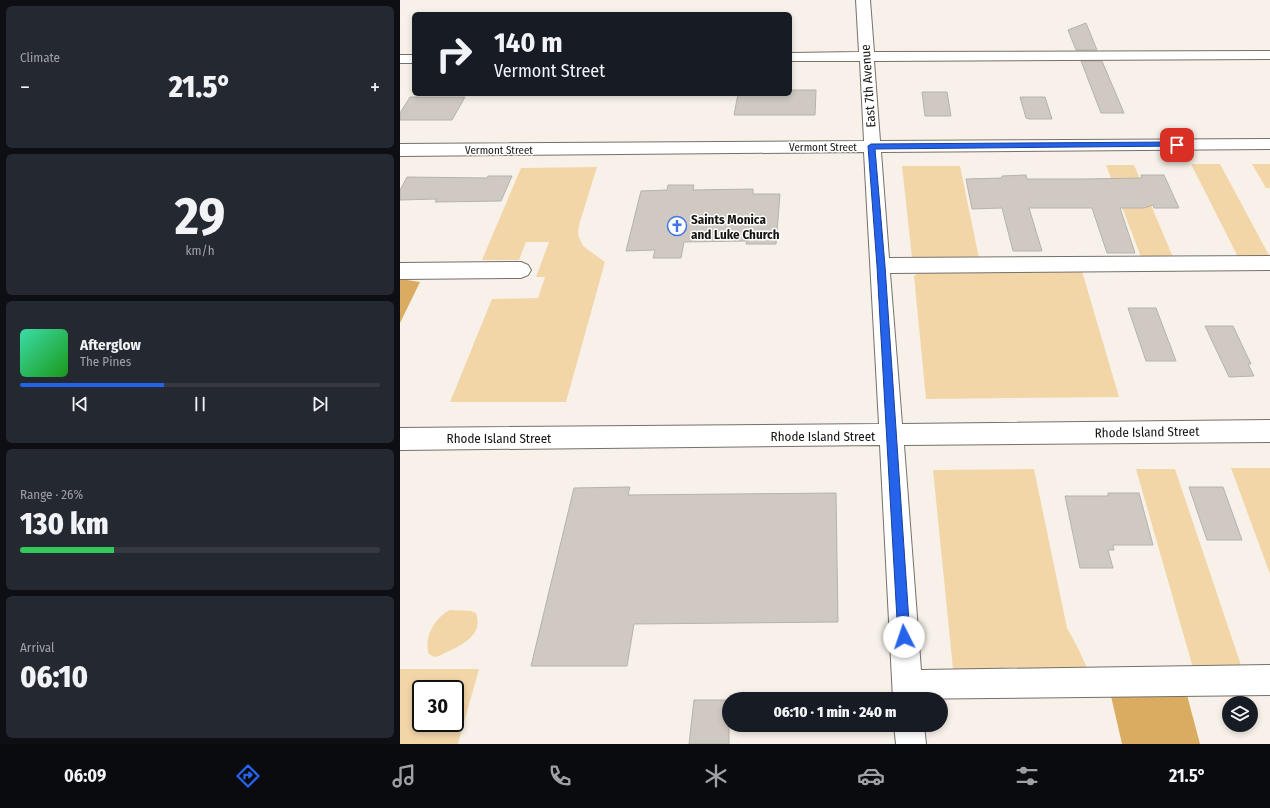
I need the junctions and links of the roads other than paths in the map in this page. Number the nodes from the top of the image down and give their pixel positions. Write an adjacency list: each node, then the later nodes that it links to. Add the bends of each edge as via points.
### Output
1 (863, 0): 4 (street, East 7th Avenue)
2 (1270, 55): 4 (street)
3 (792, 57): 4 (street)
4 (866, 57): 8 (street, East 7th Avenue)
5 (400, 59): 6 (street)
6 (412, 59)
7 (1270, 144): 8 (street, Vermont Street)
8 (871, 146): 9 (street, Vermont Street); 11 (street, East 7th Avenue)
9 (400, 150)
10 (1270, 263): 11 (street)
11 (881, 266): 15 (street, East 7th Avenue)
12 (522, 270): 13 (street)
13 (400, 271)
14 (1270, 431): 15 (street, Rhode Island Street)
15 (892, 435): 16 (street, Rhode Island Street); 18 (street, East 7th Avenue)
16 (400, 439)
17 (1270, 680): 18 (street)
18 (907, 692)
19 (909, 732): 20 (street)
20 (910, 744)

